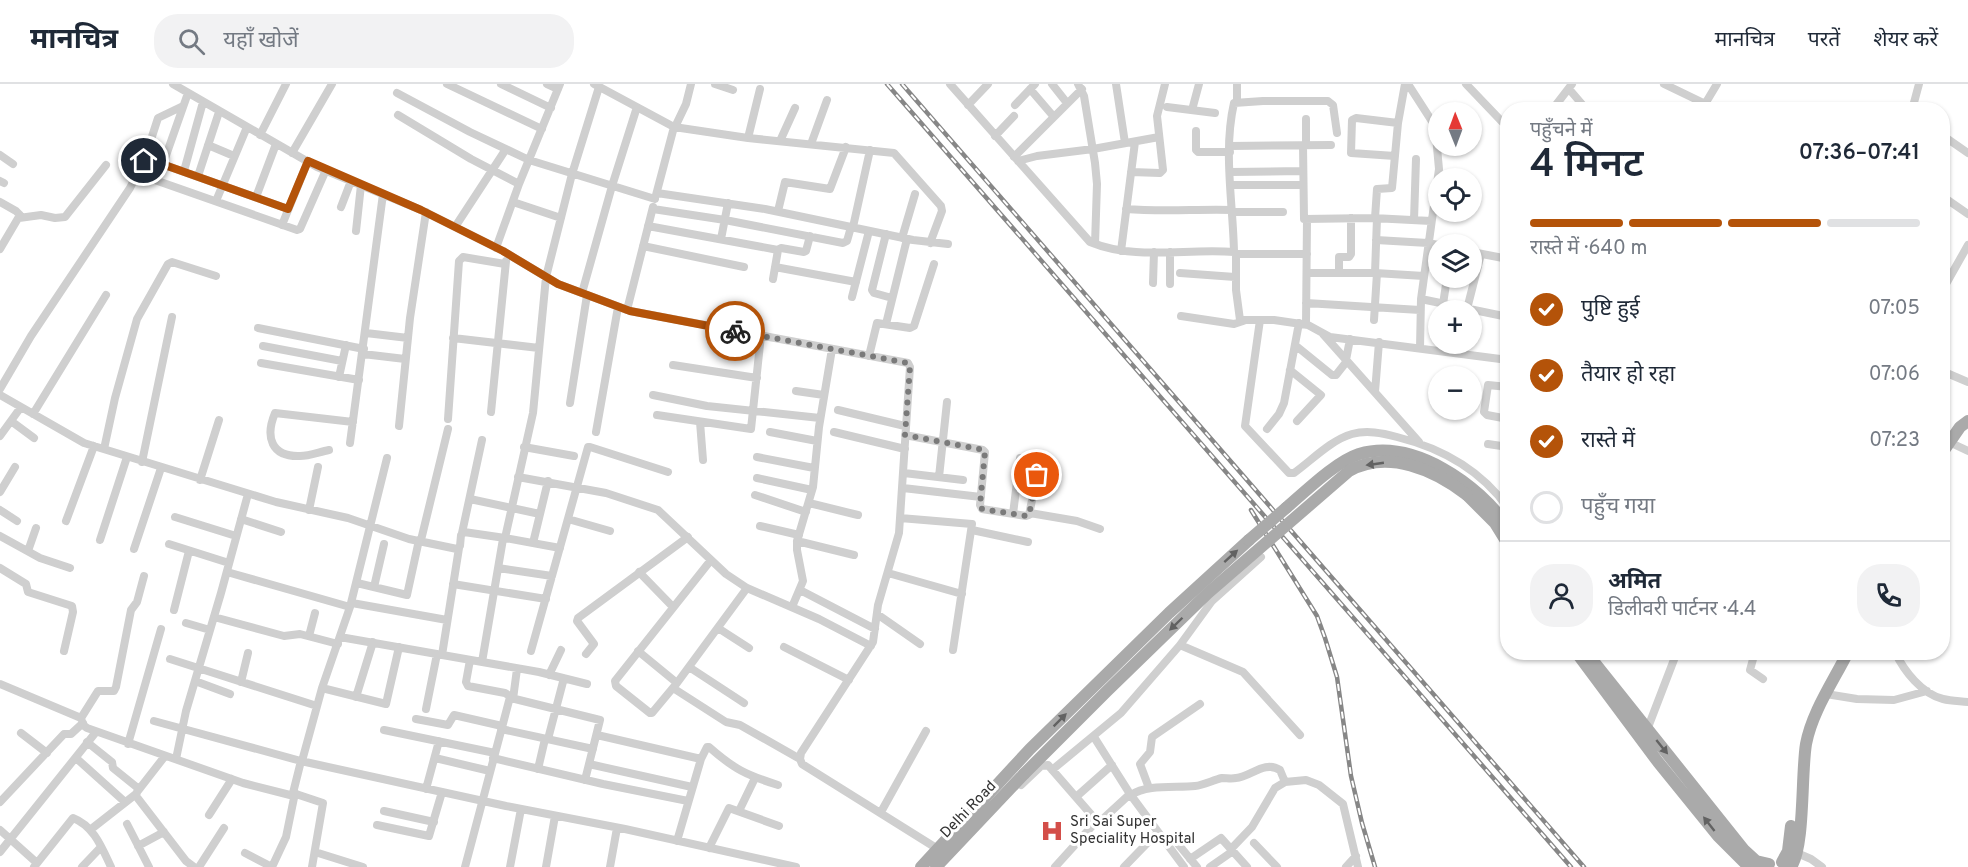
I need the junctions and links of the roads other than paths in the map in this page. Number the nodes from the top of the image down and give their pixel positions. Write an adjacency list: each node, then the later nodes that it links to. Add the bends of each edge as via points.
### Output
1 (173, 84): 28 (street)
2 (286, 84): 60 (street)
3 (332, 84): 78 (street)
4 (447, 84): 57 (street)
5 (501, 84): 44 (street)
6 (547, 84): 24 (street)
7 (691, 84): 56 (street)
8 (715, 84): 27 (street)
9 (950, 84): 39 (street)
10 (988, 84): 39 (street)
11 (1052, 84): 38 (street)
12 (1116, 84): 67 (street)
13 (1164, 84): 62 (street, via 1157,111)
14 (1199, 84): 46 (street)
15 (1238, 84): 32 (street)
16 (1407, 84): 54 (street); 91 (street, via 1435,126)
17 (1466, 84): 53 (street)
18 (1664, 84): 35 (street)
19 (1717, 84): 36 (street)
20 (1919, 84): 37 (street)
21 (596, 85): 42 (street); 98 (street)
22 (1081, 86): 38 (street); 75 (street)
23 (1571, 86): 33 (street); 34 (street)
24 (559, 87): 44 (street)
25 (1032, 87): 40 (street); 51 (street)
26 (760, 89): 63 (street)
27 (733, 90)
28 (188, 93): 31 (street); 41 (street)
29 (397, 93): 74 (street)
30 (827, 100): 69 (street)
31 (203, 102): 47 (street); 94 (street)
32 (1237, 102): 59 (street, via 1328,101 1333,105); 76 (street, via 1233,105)
33 (1558, 102)
34 (1582, 102)
35 (1701, 102)
36 (1706, 102)
37 (1914, 102)
38 (1067, 103): 51 (street)
39 (968, 105): 61 (street)
40 (1015, 105)
41 (183, 106): 83 (street, via 158,118); 89 (street)
42 (637, 107): 56 (street); 107 (street)
43 (1167, 107): 46 (street)
44 (551, 108): 57 (street)
45 (795, 108): 64 (street)
46 (1192, 110): 48 (street)
47 (219, 112): 55 (street); 71 (street)
48 (1215, 113)
49 (398, 115): 93 (street)
50 (1014, 116): 61 (street)
51 (1054, 117): 84 (street)
52 (1306, 119): 72 (street)
53 (1500, 120)
54 (1398, 123): 82 (street); 82 (street, via 1356,117 1352,120 1351,153)
55 (247, 127): 60 (street); 81 (street)
56 (674, 127): 63 (street); 110 (street)
57 (542, 129): 86 (street)
58 (1196, 131): 76 (street, via 1198,152)
59 (1337, 133)
60 (260, 135): 68 (street)
61 (995, 136): 84 (street)
62 (1159, 137): 66 (street); 96 (street, via 1162,172)
63 (748, 138): 64 (street)
64 (780, 141): 69 (street)
65 (1950, 141): 79 (street)
66 (1135, 142): 67 (street); 96 (street)
67 (1125, 143): 75 (street)
68 (276, 144): 78 (street); 111 (street)
69 (811, 144): 73 (street)
70 (1331, 144): 72 (street)
71 (208, 145): 81 (street); 99 (street)
72 (1304, 145): 76 (street); 95 (street)
73 (846, 147): 77 (street); 121 (street, via 830,189 785,182)
74 (506, 149): 86 (street); 93 (street)
75 (1093, 149): 84 (street); 148 (street, via 1097,184)
76 (1230, 149): 97 (street)
77 (870, 150): 137 (street); 145 (street, via 894,153 941,206)
78 (292, 153): 87 (street)
79 (1968, 153)
80 (0, 155): 88 (street)
81 (234, 156): 103 (street)
82 (1395, 156): 128 (street, via 1392,188 1377,189)
83 (145, 158): 89 (street); 229 (street, via 128,191)
84 (1016, 159): 148 (street)
85 (1416, 159): 132 (street)
86 (529, 160): 98 (street); 102 (street)
87 (308, 161): 92 (street); 118 (street)
88 (13, 164)
89 (163, 164): 94 (street)
90 (106, 165): 126 (street, via 65,217)
91 (1439, 168)
92 (326, 170): 101 (street); 134 (street, via 300,228)
93 (493, 170): 102 (street); 136 (street)
94 (184, 171): 99 (street)
95 (1302, 171): 97 (street); 106 (street)
96 (1131, 172): 120 (street)
97 (1230, 172): 105 (street)
98 (572, 174): 107 (street); 127 (street)
99 (198, 176): 103 (street)
100 (152, 179): 112 (street)
101 (351, 181): 104 (street); 117 (street)
102 (519, 184): 114 (street)
103 (221, 185): 111 (street); 112 (street)
104 (361, 185): 108 (street); 138 (street)
105 (1230, 185): 106 (street); 122 (street)
106 (1303, 185): 131 (street)
107 (612, 186): 110 (street); 179 (street)
108 (383, 194): 123 (street); 200 (street)
109 (915, 194): 142 (street)
110 (656, 196): 116 (street); 119 (street)
111 (256, 197): 118 (street)
112 (216, 201): 134 (street)
113 (0, 202): 126 (street, via 19,213)
114 (513, 202): 127 (street); 151 (street)
115 (1950, 202): 125 (street)
116 (728, 203): 121 (street); 130 (street)
117 (341, 207)
118 (288, 209): 134 (street)
119 (653, 209): 130 (street); 135 (street)
120 (1126, 209): 122 (street); 154 (street)
121 (778, 211): 137 (street)
122 (1232, 211): 124 (street); 158 (street)
123 (426, 212): 136 (street); 203 (street)
124 (1283, 212)
125 (1968, 214)
126 (19, 218): 152 (street)
127 (561, 218): 172 (street)
128 (1376, 218): 129 (street); 132 (street); 144 (street)
129 (1351, 219): 131 (street); 168 (street, via 1350,254 1339,257)
130 (725, 220): 141 (street); 143 (street)
131 (1307, 220): 159 (street)
132 (1414, 220): 133 (street)
133 (1428, 221)
134 (282, 225)
135 (648, 226): 143 (street); 150 (street)
136 (455, 227): 151 (street)
137 (852, 227): 139 (street); 141 (street, via 845,243)
138 (356, 231)
139 (869, 231): 140 (street); 176 (street)
140 (886, 234): 142 (street); 182 (street, via 872,290)
141 (810, 236): 153 (street, via 805,252)
142 (904, 238): 145 (street); 182 (street)
143 (721, 239): 153 (street)
144 (1376, 240): 146 (street); 169 (street)
145 (930, 243): 147 (street)
146 (1428, 243): 171 (street)
147 (948, 244)
148 (1095, 244): 154 (street)
149 (1968, 245): 174 (street)
150 (643, 246): 164 (street); 188 (street)
151 (496, 248): 157 (street)
152 (0, 249)
153 (778, 250): 165 (street)
154 (1121, 251): 155 (street)
155 (1154, 252): 156 (street); 177 (street)
156 (1170, 252): 158 (street); 178 (street)
157 (506, 253): 162 (street); 172 (street)
158 (1235, 253): 159 (street); 173 (street)
159 (1307, 254): 167 (street)
160 (1482, 254): 161 (street)
161 (1500, 258)
162 (505, 264): 204 (street, via 460,259); 207 (street)
163 (934, 264): 197 (street, via 914,326)
164 (744, 267)
165 (775, 267): 175 (street); 176 (street)
166 (1180, 273): 173 (street)
167 (1307, 273): 168 (street); 185 (street)
168 (1339, 273): 169 (street)
169 (1376, 273): 171 (street); 187 (street)
170 (216, 276): 275 (street, via 168,264 137,319)
171 (1424, 276): 183 (street)
172 (546, 277): 179 (street); 211 (street)
173 (1235, 277): 195 (street, via 1239,318)
174 (1950, 277)
175 (773, 279)
176 (856, 282): 181 (street)
177 (1154, 283)
178 (1170, 284)
179 (585, 294): 186 (street); 235 (street)
180 (106, 295): 242 (street)
181 (852, 297)
182 (892, 298): 197 (street)
183 (1421, 298): 184 (street); 189 (street)
184 (1428, 300)
185 (1306, 303): 187 (street); 198 (street)
186 (618, 307): 188 (street); 257 (street)
187 (1375, 307): 189 (street); 196 (street)
188 (627, 310): 202 (street)
189 (1420, 310): 212 (street)
190 (1482, 312): 191 (street)
191 (1500, 315)
192 (1181, 316): 195 (street, via 1234,324)
193 (172, 317): 285 (street)
194 (1260, 320): 195 (street); 198 (street); 269 (street, via 1245,426 1289,473 1353,434 1379,433)
195 (1243, 321)
196 (1374, 321)
197 (886, 324): 215 (street, via 876,325)
198 (1303, 324): 201 (street); 209 (street)
199 (258, 328): 208 (street)
200 (366, 333): 203 (street); 214 (street)
201 (1322, 333): 205 (street); 218 (street)
202 (761, 335): 213 (street); 225 (street)
203 (408, 338): 216 (street)
204 (453, 338): 207 (street); 246 (street)
205 (1350, 339): 206 (street); 218 (street)
206 (1379, 342): 212 (street); 231 (street)
207 (498, 344): 211 (street); 240 (street)
208 (346, 345): 214 (street); 219 (street)
209 (1295, 345): 218 (street, via 1332,375); 222 (street)
210 (263, 346): 219 (street)
211 (539, 348): 274 (street, via 533,413)
212 (1420, 348): 217 (street)
213 (832, 349): 215 (street); 234 (street)
214 (363, 351): 216 (street); 226 (street)
215 (869, 356): 254 (street, via 908,363)
216 (405, 359): 253 (street)
217 (1500, 359)
218 (1346, 360): 231 (street)
219 (342, 361): 224 (street)
220 (261, 363): 224 (street)
221 (674, 365): 225 (street)
222 (1290, 370): 249 (street, via 1321,395); 256 (street, via 1282,409)
223 (1950, 374): 227 (street)
224 (339, 377): 226 (street)
225 (757, 378): 239 (street)
226 (359, 380): 251 (street)
227 (1968, 382)
228 (1500, 386): 244 (street, via 1488,385 1484,411)
229 (0, 389)
230 (796, 391): 234 (street)
231 (1375, 392): 269 (street)
232 (0, 395): 237 (street)
233 (653, 395): 239 (street)
234 (824, 395): 245 (street)
235 (570, 402)
236 (947, 402): 267 (street)
237 (21, 407): 242 (street); 248 (street)
238 (838, 410): 254 (street)
239 (754, 411): 245 (street); 252 (street, via 749,430)
240 (491, 412)
241 (1968, 412): 260 (main road)
242 (33, 414): 271 (street)
243 (657, 416): 252 (street)
244 (1500, 417)
245 (820, 418): 266 (street)
246 (448, 419)
247 (219, 420): 296 (street)
248 (11, 421): 262 (street); 263 (street)
249 (1297, 421)
250 (1968, 421): 265 (main road)
251 (353, 422): 268 (street); 276 (street, via 275,413 270,440 274,447 297,456)
252 (700, 422): 284 (street)
253 (399, 426)
254 (905, 426): 261 (street)
255 (448, 429): 340 (street)
256 (1267, 429)
257 (596, 432)
258 (770, 432): 266 (street)
259 (834, 432): 277 (street)
260 (1950, 433)
261 (905, 435): 267 (street); 277 (street)
262 (0, 436)
263 (34, 438)
264 (482, 440): 307 (street)
265 (1950, 440)
266 (817, 441): 289 (street)
267 (943, 441): 294 (street); 306 (street, via 984,450)
268 (350, 442)
269 (1420, 443): 308 (street, via 1462,464)
270 (1488, 444): 272 (street)
271 (94, 446): 275 (street); 324 (street)
272 (1500, 446)
273 (1950, 446): 278 (street)
274 (524, 447): 279 (street); 293 (street)
275 (104, 449): 280 (street)
276 (328, 450)
277 (904, 450): 291 (street)
278 (1968, 451)
279 (574, 456)
280 (127, 457): 285 (street); 339 (street)
281 (387, 458): 325 (street)
282 (757, 458): 289 (street)
283 (1020, 458): 316 (street)
284 (703, 460)
285 (142, 462): 288 (street)
286 (15, 467): 302 (street)
287 (318, 467): 312 (street)
288 (161, 468): 296 (street); 347 (street)
289 (814, 468): 301 (street)
290 (669, 472): 299 (street, via 590,447)
291 (904, 473): 294 (street); 300 (street)
292 (1037, 475): 314 (street)
293 (518, 477): 298 (street); 310 (street)
294 (939, 477): 297 (street)
295 (757, 478): 301 (street)
296 (200, 480): 304 (street)
297 (963, 480)
298 (548, 481): 299 (street); 315 (street)
299 (577, 487): 322 (street); 336 (street, via 658,510)
300 (903, 488): 306 (street); 320 (street)
301 (812, 490): 309 (street)
302 (0, 492)
303 (1470, 492): 318 (main road); 331 (main road); 484 (main road, Delhi Road, one-way to 484, bridge, via 1403,464 1374,463 1348,471 1208,593 1024,774); 484 (main road, one-way to 303, bridge, via 1018,762 1169,613 1316,482 1347,460 1372,452 1403,453 1436,465)
304 (248, 494): 312 (street); 321 (street)
305 (755, 495): 313 (street)
306 (981, 497): 316 (street, via 982,509)
307 (470, 499): 310 (street); 333 (street)
308 (1500, 499)
309 (809, 503): 313 (street); 317 (street)
310 (512, 508): 315 (street); 338 (street)
311 (0, 510): 323 (street)
312 (309, 510): 325 (street)
313 (806, 512): 337 (street)
314 (1030, 513): 316 (street); 328 (street)
315 (540, 514): 342 (street)
316 (1013, 514)
317 (858, 515)
318 (1500, 515)
319 (176, 517): 335 (street)
320 (900, 518): 329 (street, via 970,523); 359 (street)
321 (241, 519): 332 (street); 335 (street)
322 (568, 519): 330 (street); 346 (street)
323 (17, 521)
324 (66, 521)
325 (371, 526): 340 (street); 362 (street)
326 (760, 526): 337 (street)
327 (36, 528): 349 (street)
328 (1100, 529)
329 (972, 530): 341 (street); 368 (street)
330 (610, 531)
331 (1500, 531)
332 (281, 532)
333 (462, 533): 338 (street); 345 (street)
334 (0, 536): 349 (street)
335 (236, 536): 353 (street)
336 (688, 537): 352 (street); 358 (street)
337 (798, 538): 350 (street); 367 (street, via 803,579)
338 (504, 539): 342 (street); 356 (street)
339 (100, 540)
340 (420, 540): 345 (street); 364 (street, via 407,595)
341 (1028, 542)
342 (533, 543): 346 (street)
343 (169, 544): 348 (street)
344 (384, 544): 364 (street)
345 (459, 548): 363 (street)
346 (560, 548): 361 (street)
347 (134, 549)
348 (189, 550): 353 (street); 373 (street)
349 (27, 551): 355 (street)
350 (854, 555)
351 (1261, 557): 387 (street, via 1212,601)
352 (711, 560): 365 (street); 371 (street)
353 (229, 563): 357 (street)
354 (0, 568): 394 (street, via 26,584 28,592 72,606 74,612)
355 (70, 568)
356 (498, 568): 361 (street); 366 (street)
357 (227, 572): 370 (street); 376 (street)
358 (639, 572): 371 (street); 398 (street, via 578,618 594,644)
359 (888, 573): 368 (street); 375 (street)
360 (144, 576): 436 (street, via 137,602 130,610 116,687 98,691)
361 (552, 576): 369 (street)
362 (357, 583): 364 (street); 370 (street)
363 (453, 584): 366 (street); 377 (street)
364 (374, 587)
365 (747, 588): 372 (street); 379 (street)
366 (494, 590): 369 (street); 409 (street)
367 (800, 590): 372 (street); 381 (street)
368 (962, 594): 393 (street)
369 (546, 599): 395 (street)
370 (351, 605): 377 (street); 384 (street)
371 (673, 607): 396 (street)
372 (792, 607): 388 (street)
373 (174, 610)
374 (315, 613): 383 (street)
375 (877, 614): 381 (street); 386 (street)
376 (214, 617): 382 (street); 383 (street, via 284,636)
377 (447, 620): 399 (street)
378 (186, 623): 382 (street)
379 (718, 628): 391 (street); 410 (street)
380 (161, 629): 451 (street)
381 (875, 629): 388 (street)
382 (210, 630): 411 (street)
383 (309, 636): 384 (street)
384 (339, 640): 385 (street); 423 (street)
385 (373, 642): 389 (street); 427 (street)
386 (920, 644)
387 (1180, 645): 446 (street, via 1243,672); 447 (street, via 1121,713)
388 (871, 646): 416 (street)
389 (399, 647): 399 (street); 427 (street, via 386,704)
390 (784, 647): 416 (street)
391 (749, 648)
392 (561, 650): 413 (street)
393 (953, 650)
394 (64, 651)
395 (531, 651)
396 (638, 651): 422 (street); 422 (street, via 615,681 616,686 651,713)
397 (248, 653): 419 (street)
398 (586, 654)
399 (440, 655): 401 (street); 434 (street)
400 (170, 659): 411 (street)
401 (470, 660): 409 (street); 428 (street, via 466,684)
402 (1584, 660): 414 (main road)
403 (1590, 660): 414 (main road)
404 (1674, 660): 441 (street)
405 (1753, 660): 417 (street, via 1750,670)
406 (1836, 660): 519 (main road, via 1805,721 1798,751)
407 (1844, 660): 426 (main road)
408 (1899, 660): 424 (street, via 1913,680)
409 (482, 662): 412 (street)
410 (689, 667): 422 (street); 430 (street)
411 (199, 668): 418 (street); 419 (street)
412 (517, 669): 413 (street); 428 (street)
413 (549, 675): 415 (street)
414 (1599, 676): 441 (main road); 543 (main road, one-way to 414, via 1718,836 1658,762)
415 (564, 678): 421 (street); 433 (street)
416 (849, 680): 460 (street)
417 (1763, 680)
418 (195, 681): 425 (street); 439 (street)
419 (241, 682): 432 (street)
420 (0, 684): 436 (street)
421 (587, 684)
422 (675, 685): 460 (street, via 727,722 741,725)
423 (322, 688): 427 (street); 432 (street)
424 (1927, 691): 426 (street, via 1894,700); 429 (street, via 1941,699)
425 (230, 694)
426 (1826, 694): 514 (main road, via 1806,745)
427 (356, 697)
428 (511, 698): 433 (street); 438 (street)
429 (1968, 702)
430 (744, 703)
431 (1200, 704): 473 (street, via 1152,737 1150,752 1140,764)
432 (317, 706): 461 (street)
433 (555, 708): 445 (street, via 598,718); 448 (street)
434 (426, 709)
435 (416, 719): 438 (street, via 448,725 454,716)
436 (82, 720): 443 (street); 453 (street)
437 (154, 721): 439 (street)
438 (502, 727): 448 (street); 455 (street)
439 (183, 729): 458 (street); 461 (street)
440 (384, 730): 449 (street)
441 (1647, 730): 521 (main road, one-way to 521, via 1744,850)
442 (926, 731): 488 (street)
443 (96, 732): 450 (street); 451 (street)
444 (21, 733): 453 (street)
445 (597, 735): 452 (street); 459 (street)
446 (1300, 735)
447 (1094, 736): 463 (street); 465 (street)
448 (546, 739): 452 (street); 464 (street)
449 (440, 741): 455 (street); 457 (street)
450 (87, 742): 456 (street); 475 (street, via 112,762 113,768)
451 (128, 744): 454 (street)
452 (593, 749): 462 (street)
453 (47, 753): 482 (street)
454 (165, 756): 458 (street); 475 (street)
455 (494, 756): 464 (street); 466 (street)
456 (76, 758): 483 (street); 502 (street)
457 (435, 758): 466 (street); 474 (street)
458 (176, 759): 468 (street)
459 (701, 759): 467 (street, via 709,747 734,768); 472 (street)
460 (800, 759): 488 (street, via 801,764)
461 (302, 761): 474 (street); 477 (street)
462 (589, 764): 469 (street); 472 (street)
463 (1112, 765): 478 (street); 479 (street)
464 (538, 769): 469 (street)
465 (1052, 770): 479 (street); 484 (street, via 1042,765 1011,795)
466 (490, 771): 480 (street)
467 (755, 778): 471 (street); 487 (street)
468 (232, 779): 477 (street); 489 (street)
469 (585, 780): 481 (street)
470 (1285, 782): 473 (street, via 1280,770 1268,767 1197,786); 509 (street, via 1271,793); 515 (street, via 1313,782 1340,801 1345,807)
471 (778, 785)
472 (692, 787): 481 (street)
473 (1149, 788): 478 (street)
474 (426, 789): 476 (street)
475 (137, 791): 483 (street); 500 (street)
476 (442, 792): 480 (street); 491 (street)
477 (294, 793): 511 (street, via 323,803); 526 (street, via 286,837)
478 (1133, 793): 494 (street); 501 (street)
479 (1076, 797): 494 (street, via 1095,819)
480 (482, 801): 485 (street); 529 (street)
481 (688, 801): 503 (street)
482 (0, 802)
483 (125, 802): 499 (street)
484 (989, 802): 512 (main road)
485 (521, 809): 490 (street); 530 (street)
486 (384, 811): 491 (street)
487 (740, 811): 495 (street); 508 (street, via 728,809)
488 (881, 813): 512 (street)
489 (209, 815)
490 (555, 816): 497 (street); 531 (street)
491 (434, 822): 493 (street, via 427,837)
492 (126, 824): 506 (street)
493 (377, 825)
494 (1093, 825): 534 (street)
495 (779, 826)
496 (224, 828): 525 (street)
497 (617, 828): 503 (street); 532 (street)
498 (0, 830): 502 (street)
499 (90, 830): 507 (street); 518 (street, via 76,819 70,820)
500 (164, 832): 506 (street); 525 (street, via 186,861)
501 (1158, 832): 517 (street); 536 (street)
502 (10, 838): 510 (street); 518 (street)
503 (677, 841): 508 (street)
504 (1254, 843): 540 (street)
505 (1178, 844): 516 (street)
506 (138, 846): 524 (street)
507 (101, 847): 522 (street); 523 (street)
508 (709, 848): 533 (street)
509 (1232, 850): 516 (street, via 1219,838); 538 (street); 539 (street)
510 (0, 852)
511 (315, 852): 527 (street); 528 (street)
512 (943, 852): 520 (main road)
513 (245, 853): 526 (street)
514 (1797, 853): 519 (main road); 544 (street)
515 (1356, 856): 541 (street); 542 (street)
516 (1190, 858): 537 (street)
517 (1133, 864): 535 (street)
518 (36, 865)
519 (1787, 865): 521 (main road, via 1775,861)
520 (928, 866)
521 (1768, 866)
522 (82, 867)
523 (111, 867)
524 (148, 867)
525 (196, 867)
526 (272, 867)
527 (312, 867)
528 (363, 867)
529 (465, 867)
530 (510, 867)
531 (546, 867)
532 (610, 867)
533 (796, 867)
534 (1054, 867)
535 (1124, 867)
536 (1184, 867)
537 (1197, 867)
538 (1210, 867)
539 (1247, 867)
540 (1277, 867)
541 (1346, 867)
542 (1358, 867)
543 (1749, 867)
544 (1822, 867)

